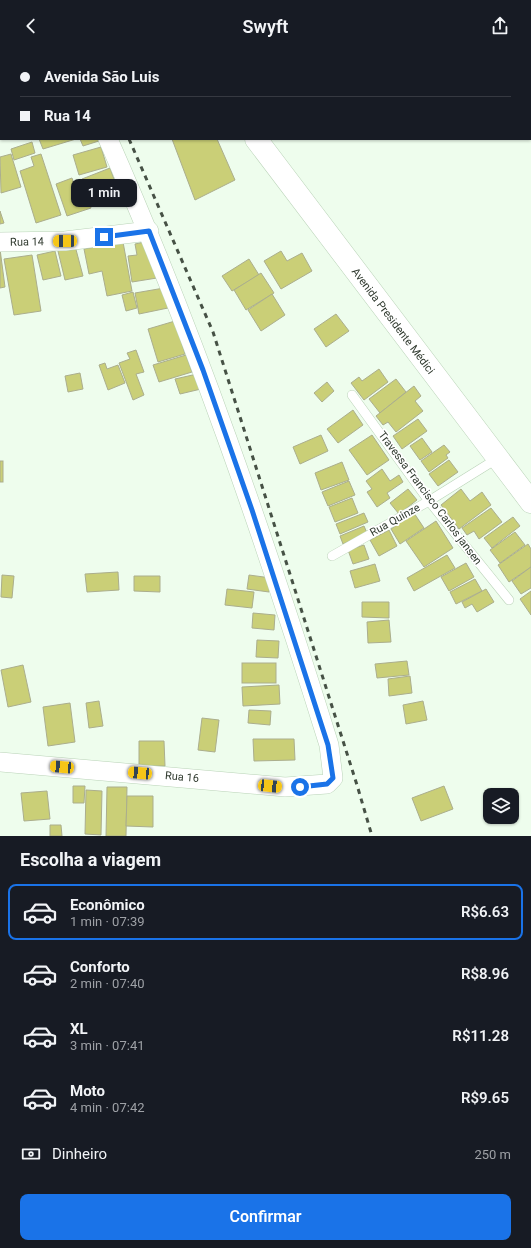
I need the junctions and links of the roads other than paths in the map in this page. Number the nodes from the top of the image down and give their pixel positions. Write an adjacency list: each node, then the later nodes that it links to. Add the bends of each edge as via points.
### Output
1 (108, 140): 3 (street)
2 (257, 140): 6 (main road, Avenida Presidente Médici)
3 (149, 231): 4 (street, Rua 14, via 65,241); 11 (street, Rua 16, via 203,370 252,510 328,745 333,778 327,784 285,787)
4 (0, 242)
5 (352, 395): 7 (lane, Travessa Francisco Carlos jansen)
6 (498, 458): 7 (lane, Rua Quinze); 8 (main road, Avenida Presidente Médici)
7 (429, 501): 9 (lane, Rua Quinze); 10 (lane, Travessa Francisco Carlos jansen)
8 (531, 502)
9 (332, 556)
10 (509, 600)
11 (0, 762)

